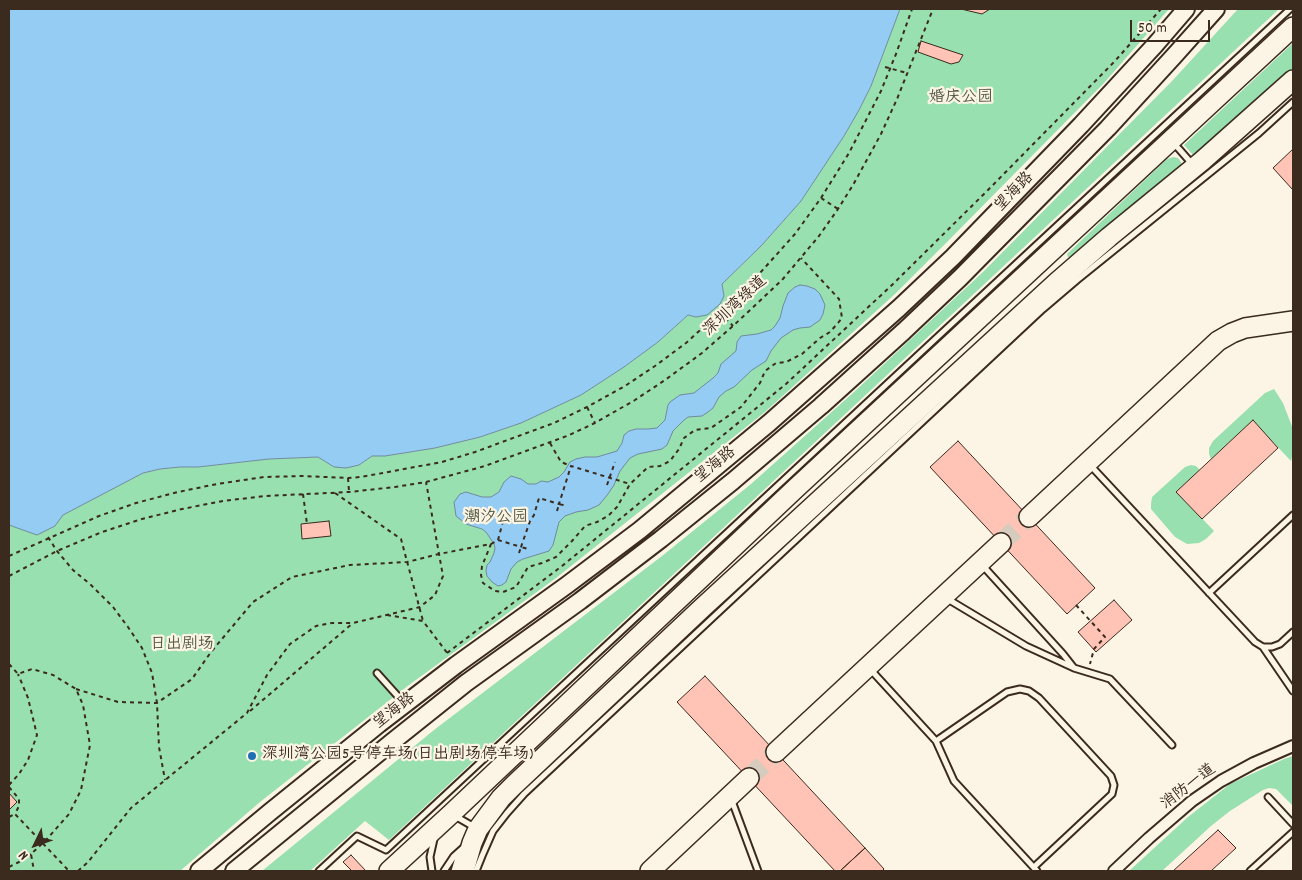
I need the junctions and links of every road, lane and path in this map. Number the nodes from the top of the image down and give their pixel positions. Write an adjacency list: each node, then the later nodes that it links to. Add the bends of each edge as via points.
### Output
1 (912, 9): 9 (path)
2 (933, 9): 10 (path, 深圳湾绿道)
3 (1161, 9): 67 (path, via 1115,61 894,284 786,384)
4 (1216, 9): 103 (main road, 望海路, via 1108,128 960,278 789,434 653,545 466,683)
5 (1290, 9): 104 (lane, via 386,850 357,836)
6 (1181, 12): 67 (main road, 望海路, via 1081,125 953,257 871,333 640,530 568,585)
7 (1293, 27): 13 (highway)
8 (885, 67): 9 (path)
9 (890, 68): 10 (path); 15 (path, via 849,153)
10 (908, 73): 16 (path, 深圳湾绿道, via 866,163)
11 (1293, 80): 14 (highway)
12 (1293, 102): 17 (lane, via 1259,134)
13 (1170, 141): 14 (lane); 89 (highway, via 788,495)
14 (1195, 167): 17 (highway)
15 (821, 198): 16 (path); 19 (path, via 776,256)
16 (838, 209): 18 (path, 深圳湾绿道)
17 (1145, 216): 94 (highway, via 1056,283 702,608 501,798); 110 (lane, via 524,794 493,831)
18 (801, 258): 21 (path, 深圳湾绿道); 31 (path, via 839,299 842,318 802,354 776,363 765,371 741,407 711,428 695,430 684,438 670,461 648,467)
19 (720, 312): 21 (path); 22 (path, via 655,366)
20 (1293, 321): 26 (highway, via 1245,328 1218,341)
21 (733, 326): 23 (path, 深圳湾绿道, via 702,354)
22 (587, 407): 23 (path); 28 (path, via 546,427 467,455)
23 (595, 423): 24 (path, 深圳湾绿道)
24 (550, 443): 27 (path, via 561,462); 30 (path, 深圳湾绿道)
25 (615, 462): 29 (path)
26 (1088, 462): 43 (highway); 58 (lane)
27 (571, 466): 29 (path); 36 (path)
28 (348, 478): 34 (path); 45 (path, via 264,477 217,484 136,503)
29 (610, 478): 31 (path); 32 (path)
30 (426, 482): 34 (path, 深圳湾绿道); 53 (path)
31 (630, 484): 48 (path, via 618,507 608,516 585,526 556,557 528,567 516,587 503,592 483,584 482,566)
32 (608, 485)
33 (334, 492): 34 (path, 深圳湾绿道); 35 (path, 深圳湾绿道); 55 (path, via 401,539)
34 (349, 492)
35 (303, 494): 44 (path); 51 (path, 深圳湾绿道, via 223,501 182,509 102,532)
36 (559, 504): 37 (path); 39 (path); 49 (path, via 538,498)
37 (567, 506)
38 (506, 510): 42 (path)
39 (557, 511)
40 (498, 514): 42 (path)
41 (1293, 514): 58 (lane)
42 (505, 516): 46 (path)
43 (1029, 517)
44 (307, 524)
45 (48, 538): 51 (path); 54 (path)
46 (498, 540): 48 (path); 49 (path)
47 (1001, 543): 56 (highway)
48 (490, 544): 53 (path)
49 (522, 547): 50 (path); 52 (path)
50 (528, 548)
51 (57, 551): 57 (path, 深圳湾绿道); 76 (path, via 113,607 142,648 152,673)
52 (520, 553)
53 (439, 554): 55 (path); 61 (path, via 442,576 435,595)
54 (9, 556)
55 (407, 562): 61 (path); 76 (path, via 350,565 292,577 253,602 192,679)
56 (980, 563): 59 (highway); 70 (lane)
57 (9, 576)
58 (1209, 592): 66 (lane, via 1246,634)
59 (944, 596): 69 (highway); 70 (lane, via 1026,646)
60 (1076, 605): 72 (path, via 1105,637 1094,649)
61 (420, 607): 62 (path); 63 (path)
62 (385, 615): 63 (path); 64 (path)
63 (423, 621): 67 (path)
64 (353, 623): 78 (path); 78 (path, via 316,626 290,644 267,675)
65 (1293, 632): 66 (lane, via 1280,644)
66 (1263, 647): 75 (lane)
67 (452, 659): 77 (main road, 望海路)
68 (9, 664): 73 (path)
69 (868, 667): 79 (lane); 82 (highway)
70 (1074, 668): 72 (lane)
71 (377, 673): 77 (lane)
72 (1088, 673): 80 (lane, via 1110,679)
73 (18, 674): 74 (path, via 32,669 53,675); 85 (path, via 37,735 28,760)
74 (76, 689): 76 (path, via 118,702); 95 (path, via 83,705 90,745 81,790 69,814)
75 (1293, 692)
76 (157, 703): 84 (path, via 159,747)
77 (405, 704): 102 (main road, 望海路)
78 (247, 713): 84 (path)
79 (936, 741): 98 (lane, via 954,782); 98 (lane, via 1007,692 1020,689 1039,698 1111,776 1112,794)
80 (1172, 744)
81 (1293, 746): 113 (street, 消防一道, via 1254,763 1192,801)
82 (776, 752)
83 (748, 778): 86 (highway)
84 (165, 780): 101 (path, via 131,808)
85 (9, 786): 88 (path, via 19,799)
86 (730, 796): 111 (highway); 112 (lane)
87 (1268, 797): 91 (lane)
88 (15, 814): 90 (path); 95 (path)
89 (451, 814): 92 (highway); 94 (lane)
90 (9, 817)
91 (1293, 824)
92 (435, 829): 105 (highway); 106 (lane, via 430,857)
93 (1293, 832): 114 (lane)
94 (470, 841): 107 (lane); 108 (lane); 109 (highway)
95 (43, 843): 96 (path); 100 (path)
96 (31, 854): 97 (path); 99 (path)
97 (9, 867)
98 (1036, 869)
99 (34, 871)
100 (69, 871)
101 (78, 871)
102 (199, 871)
103 (234, 871)
104 (319, 871)
105 (389, 871)
106 (432, 871)
107 (444, 871)
108 (454, 871)
109 (464, 871)
110 (476, 871)
111 (650, 871)
112 (758, 871)
113 (1114, 871)
114 (1250, 871)

